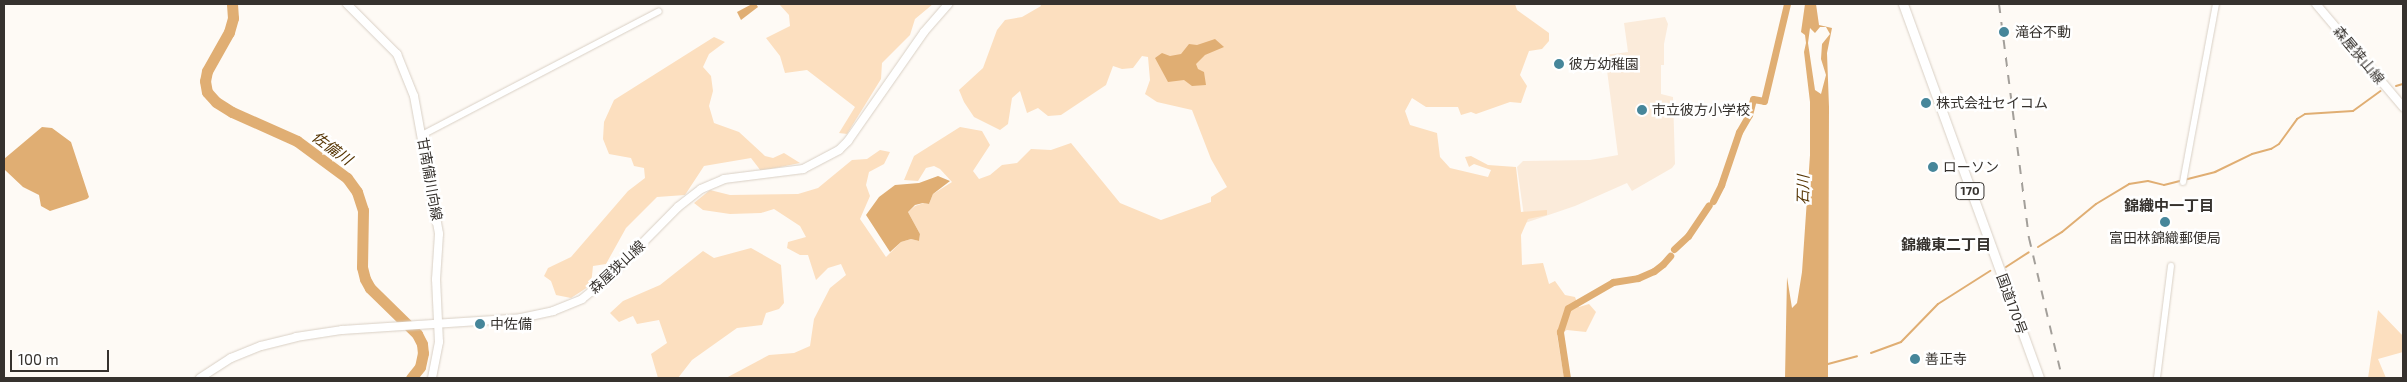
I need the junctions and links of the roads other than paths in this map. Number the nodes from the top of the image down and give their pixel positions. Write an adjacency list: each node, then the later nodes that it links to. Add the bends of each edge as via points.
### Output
1 (347, 4): 8 (main road, 甘南備川向線, via 391,47 402,63 414,96)
2 (948, 4): 11 (main road, 森屋狭山線, via 924,32 848,141 828,157 796,170 731,178 708,186 678,207 601,285 570,304 521,318)
3 (1903, 4): 14 (highway, 国道170号 / 170)
4 (2216, 4): 9 (street)
5 (2316, 4): 7 (main road, 森屋狭山線)
6 (659, 11): 8 (street)
7 (2403, 107)
8 (422, 135): 11 (main road, 甘南備川向線, via 439,234)
9 (2182, 182)
10 (2171, 266): 15 (street)
11 (438, 324): 12 (main road, 森屋狭山線, via 336,331 282,340 231,358); 13 (main road, 甘南備川向線, via 438,349)
12 (200, 378)
13 (432, 378)
14 (2039, 378)
15 (2156, 378)

